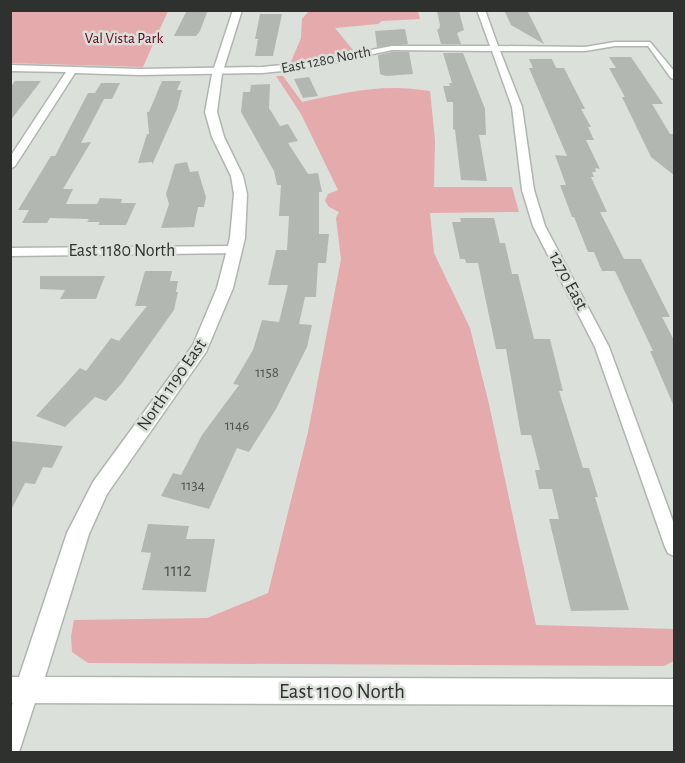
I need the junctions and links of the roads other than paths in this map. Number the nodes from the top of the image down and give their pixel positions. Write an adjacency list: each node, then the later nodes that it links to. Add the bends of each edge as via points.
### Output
1 (238, 10): 6 (street, North 1190 East)
2 (481, 10): 3 (street, 1270 East)
3 (495, 48): 6 (street, East 1280 North, via 392,48 284,69); 7 (street, East 1280 North, via 650,44); 11 (street, 1270 East, via 517,107 528,190 539,226 602,347)
4 (10, 68): 5 (street, East 1280 North)
5 (73, 69): 6 (street, East 1280 North); 8 (street)
6 (220, 70): 9 (street, North 1190 East, via 212,98 212,116 241,190)
7 (674, 74)
8 (10, 166)
9 (234, 250): 10 (street, East 1180 North); 12 (street, North 1190 East, via 214,324 100,488 78,533)
10 (10, 252)
11 (675, 547)
12 (19, 690): 13 (street, East 1100 North); 14 (street, North 1190 East)
13 (675, 692)
14 (10, 747)

